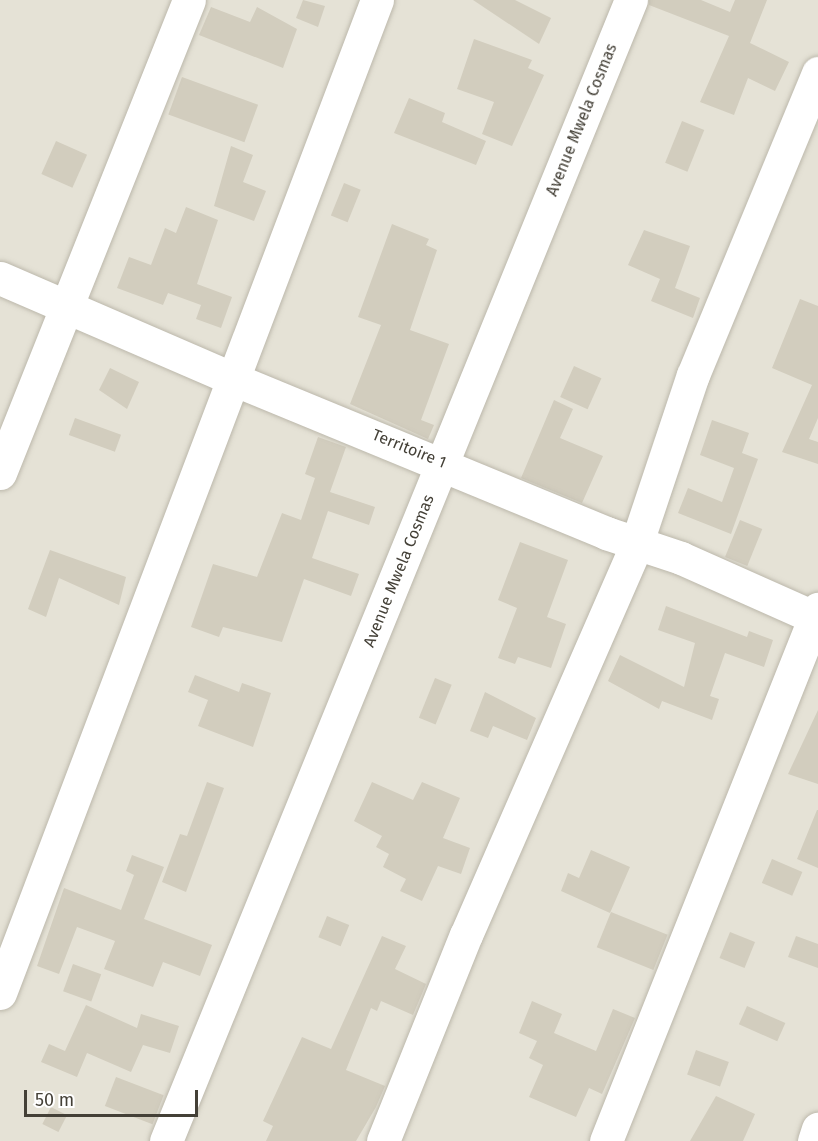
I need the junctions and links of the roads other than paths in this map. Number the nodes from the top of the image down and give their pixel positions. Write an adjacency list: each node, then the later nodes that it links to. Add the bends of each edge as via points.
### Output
1 (189, 0): 6 (street)
2 (377, 0): 7 (street)
3 (631, 0): 8 (street, Avenue Mwela Cosmas)
4 (818, 73): 10 (street, via 693,375)
5 (0, 278): 6 (street, Territoire 1)
6 (69, 310): 7 (street, Territoire 1); 9 (street)
7 (233, 379): 8 (street, Territoire 1); 12 (street)
8 (443, 462): 10 (street, Territoire 1); 14 (street, Avenue Mwela Cosmas)
9 (0, 472)
10 (636, 545): 11 (street, Territoire 1, via 681,558); 15 (street, via 466,935)
11 (817, 615): 16 (street)
12 (0, 993)
13 (818, 1129): 17 (street)
14 (166, 1141)
15 (383, 1141)
16 (606, 1141)
17 (814, 1141)

